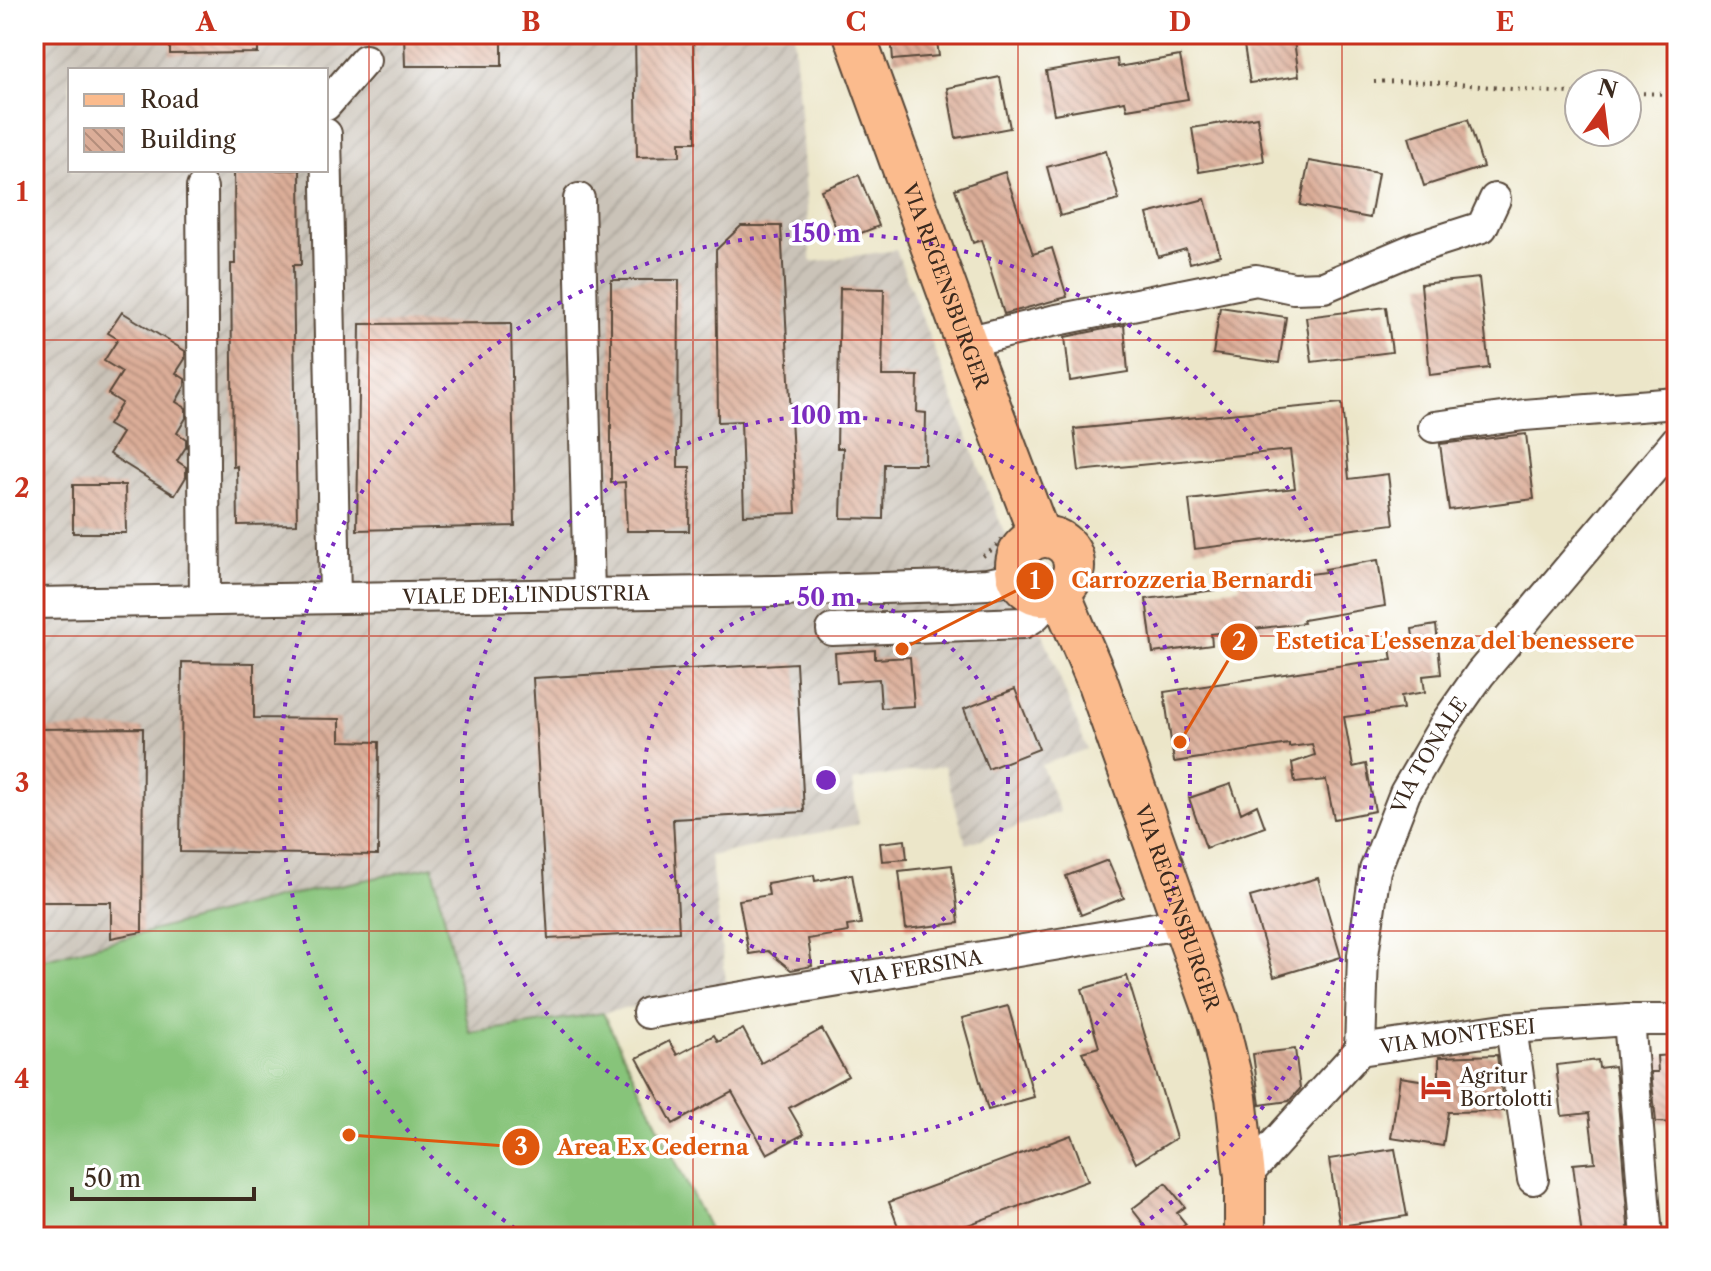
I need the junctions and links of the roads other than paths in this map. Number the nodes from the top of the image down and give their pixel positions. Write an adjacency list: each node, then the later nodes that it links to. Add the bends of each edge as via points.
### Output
1 (854, 34): 8 (main road, VIA REGENSBURGER)
2 (365, 60): 3 (street)
3 (328, 103)
4 (327, 172): 14 (street)
5 (202, 188): 15 (street)
6 (579, 199): 13 (street)
7 (1495, 199): 8 (street, via 1482,227 1324,287 1293,288 1256,280)
8 (966, 342): 12 (main road, VIA REGENSBURGER, via 1040,537 1018,554 1016,564)
9 (1677, 403): 10 (street)
10 (1434, 427)
11 (1677, 440): 23 (street, VIA TONALE, via 1480,674 1405,793 1375,870 1363,955)
12 (1040, 588): 13 (street, VIALE DELL'INDUSTRIA, via 987,584); 17 (street, via 1043,603 1036,617 1023,623); 18 (main road, VIA REGENSBURGER, via 1096,678)
13 (589, 594): 14 (street, VIALE DELL'INDUSTRIA)
14 (335, 598): 15 (street, VIALE DELL'INDUSTRIA)
15 (205, 600): 16 (street, VIALE DELL'INDUSTRIA)
16 (34, 603)
17 (832, 630)
18 (1185, 923): 19 (street, VIA FERSINA); 24 (main road, VIA REGENSBURGER, via 1236,1097)
19 (648, 1013)
20 (1629, 1020): 21 (street, VIA MONTESEI); 22 (street, VIA MONTESEI); 27 (street)
21 (1677, 1020)
22 (1511, 1028): 23 (street, VIA MONTESEI); 25 (street)
23 (1360, 1050): 24 (street, VIA MONTESEI)
24 (1245, 1177): 26 (main road, VIA REGENSBURGER)
25 (1533, 1179)
26 (1244, 1237)
27 (1647, 1237)

